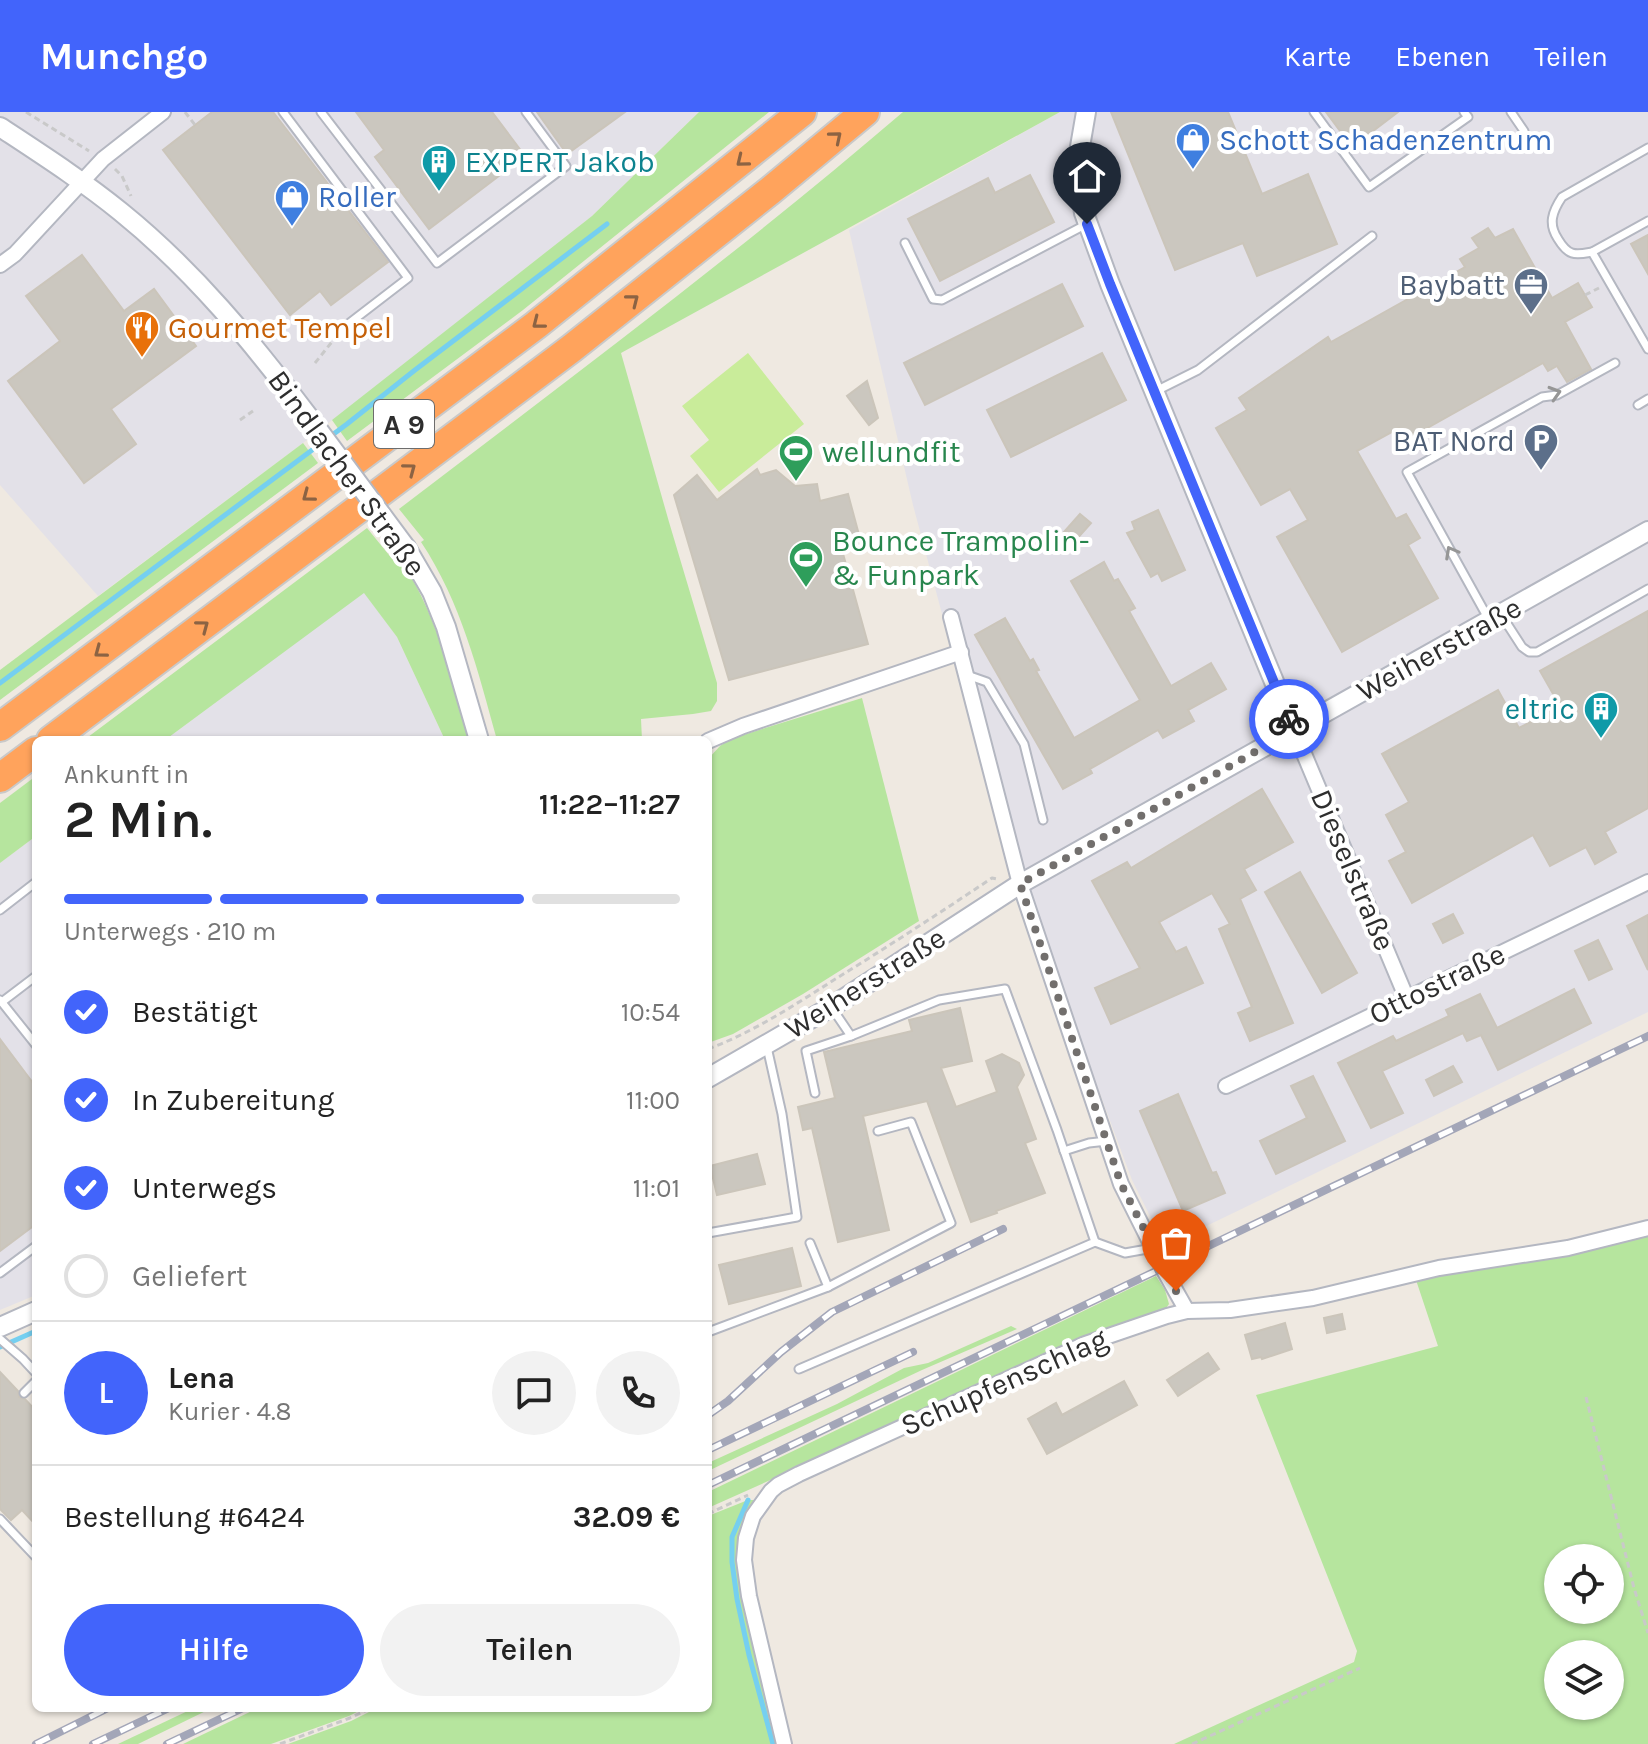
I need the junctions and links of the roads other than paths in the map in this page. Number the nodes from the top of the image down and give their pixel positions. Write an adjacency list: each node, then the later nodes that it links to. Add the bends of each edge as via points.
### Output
1 (163, 112): 14 (street)
2 (283, 112): 21 (lane, via 408,278)
3 (321, 112): 4 (lane, via 437,263 566,166)
4 (526, 112)
5 (802, 112): 33 (highway, A 9, one-way to 33, via 536,325)
6 (865, 112): 35 (highway, A 9, one-way to 6, via 572,348)
7 (1086, 112): 16 (street, Dieselstraße, via 1077,164)
8 (1314, 112): 9 (lane, via 1369,187 1468,117)
9 (1464, 112)
10 (1511, 112): 12 (lane)
11 (0, 127): 14 (street, Bindlacher Straße)
12 (1524, 131)
13 (1648, 148): 19 (lane, via 1562,197 1555,208 1552,229 1563,247 1572,253)
14 (81, 181): 20 (street); 36 (street, Bindlacher Straße, bridge, via 210,295 259,351 407,549 446,627)
15 (1648, 221): 19 (lane)
16 (1087, 224): 18 (lane, via 942,300 933,299); 24 (street, Dieselstraße)
17 (1372, 236): 24 (lane, via 1198,370)
18 (905, 243)
19 (1592, 252): 22 (lane)
20 (0, 265)
21 (343, 328)
22 (1648, 349)
23 (1615, 363): 30 (lane, one-way to 23, via 1407,472)
24 (1154, 392): 34 (street, Dieselstraße)
25 (1648, 399): 26 (lane)
26 (1638, 405)
27 (1648, 531): 30 (street, Weiherstraße)
28 (1648, 589): 30 (lane, via 1537,652 1522,647)
29 (951, 617): 31 (street)
30 (1495, 617): 34 (street, Weiherstraße)
31 (961, 652): 32 (street); 37 (street)
32 (967, 675): 40 (lane, via 987,682 1024,744); 42 (street)
33 (0, 727)
34 (1294, 730): 42 (street, Weiherstraße); 46 (street, Dieselstraße)
35 (56, 736)
36 (477, 736)
37 (712, 739)
38 (32, 754): 39 (highway)
39 (0, 778)
40 (1043, 820)
41 (1648, 882): 46 (street, Ottostraße)
42 (1020, 884): 48 (street, Weiherstraße); 57 (street)
43 (32, 885): 44 (lane)
44 (0, 910)
45 (32, 979): 47 (lane)
46 (1407, 999): 54 (street, Ottostraße)
47 (1, 1001): 50 (lane)
48 (831, 1007): 49 (lane); 51 (street, Weiherstraße)
49 (851, 1036): 55 (lane, via 806,1051); 58 (lane, via 939,1000 1005,989)
50 (32, 1040)
51 (761, 1049): 52 (street); 53 (street, Weiherstraße); 60 (lane, via 782,1114 797,1217)
52 (712, 1066)
53 (712, 1076)
54 (1226, 1086)
55 (815, 1093)
56 (878, 1131): 66 (lane, via 911,1122 951,1223)
57 (1107, 1141): 58 (lane); 63 (street, via 1121,1184)
58 (1064, 1151): 61 (lane)
59 (1648, 1228): 67 (street, Schupfenschlag, via 1313,1298)
60 (712, 1232)
61 (1095, 1242): 63 (lane, via 1125,1253); 73 (lane)
62 (810, 1243): 66 (lane)
63 (1153, 1248): 67 (street)
64 (32, 1249): 65 (lane)
65 (0, 1273)
66 (828, 1287): 70 (lane)
67 (1187, 1311): 78 (street, Schupfenschlag, via 1085,1344 771,1491 753,1516 744,1560)
68 (32, 1313): 69 (street)
69 (0, 1327)
70 (712, 1330)
71 (0, 1339): 72 (lane)
72 (32, 1369)
73 (799, 1369)
74 (32, 1385): 75 (lane)
75 (24, 1393)
76 (0, 1519): 77 (lane)
77 (32, 1553)
78 (784, 1744)

